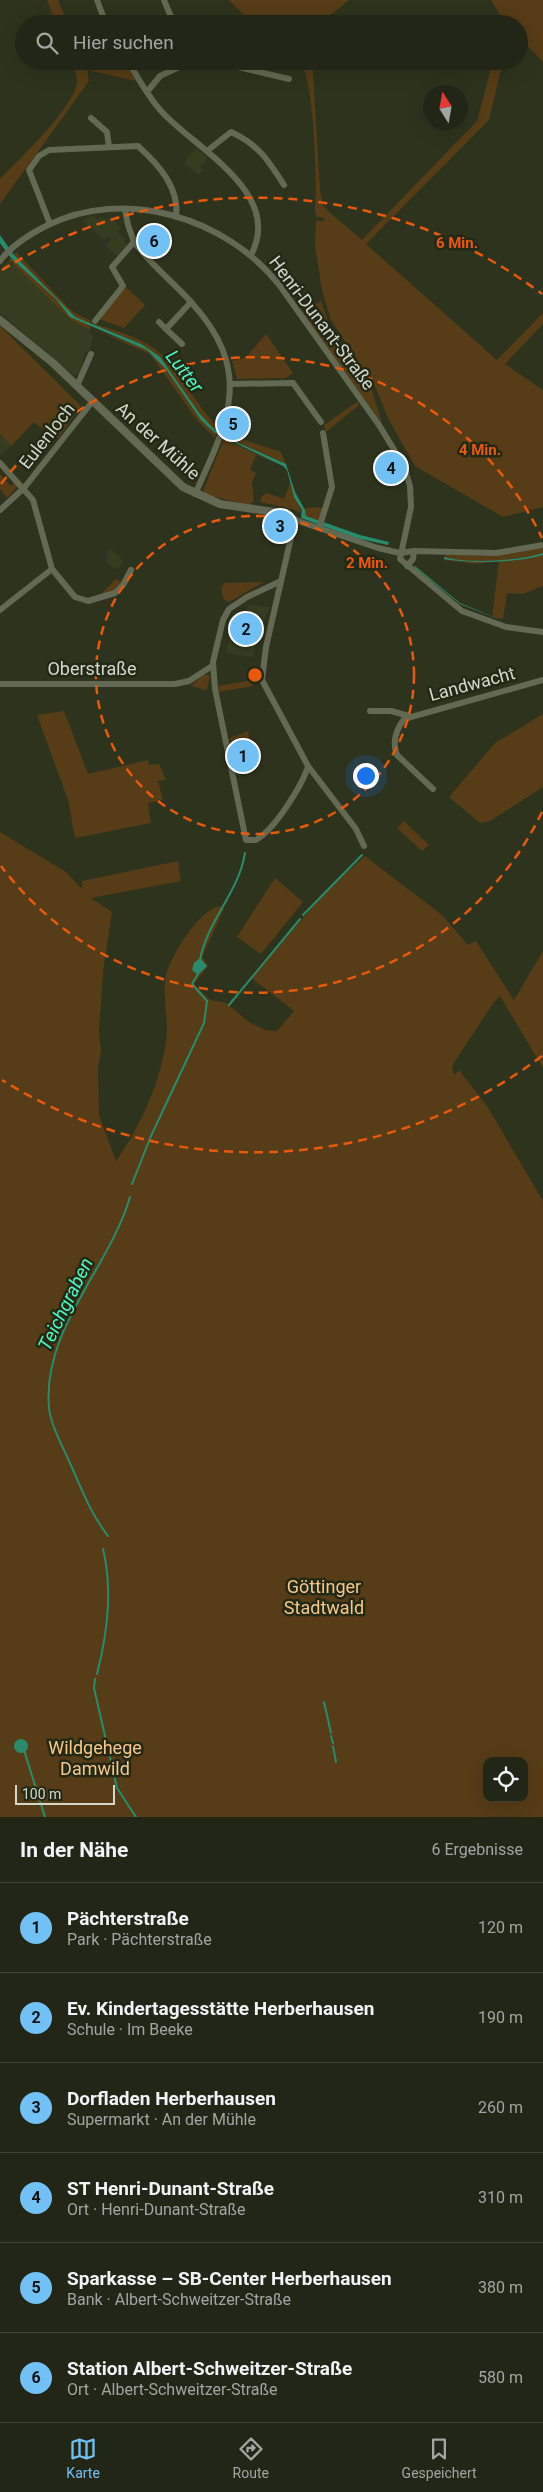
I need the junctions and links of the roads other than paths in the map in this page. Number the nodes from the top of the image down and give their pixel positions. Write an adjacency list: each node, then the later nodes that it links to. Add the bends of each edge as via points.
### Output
1 (97, 0): 3 (street)
2 (164, 0): 4 (street)
3 (103, 15)
4 (170, 15)
5 (134, 70): 9 (street)
6 (173, 70): 9 (street, via 160,76)
7 (251, 70): 8 (street)
8 (289, 79)
9 (147, 92): 12 (street, via 162,112)
10 (91, 118): 11 (street, via 107,132)
11 (109, 147): 15 (street, via 138,146 157,163 176,196); 16 (street, via 49,150 39,156 29,172)
12 (208, 151): 13 (street, via 232,132 262,152); 18 (street, via 231,174 254,209 260,232)
13 (284, 185)
14 (125, 210): 15 (street, Henri-Dunant-Straße); 16 (street, Henri-Dunant-Straße, via 87,212); 17 (street)
15 (176, 216): 18 (street, Henri-Dunant-Straße, via 218,233)
16 (50, 224): 19 (street, Henri-Dunant-Straße, via 13,247)
17 (134, 242): 20 (street); 22 (street, via 112,267 123,286)
18 (251, 255): 40 (street, Henri-Dunant-Straße, via 280,286 379,425 404,466 410,486 411,507)
19 (1, 259)
20 (191, 302): 24 (street); 27 (street, via 221,343)
21 (0, 320): 28 (street, An der Mühle)
22 (95, 321)
23 (159, 322): 24 (street)
24 (166, 329): 25 (street)
25 (182, 344)
26 (91, 354): 28 (street)
27 (231, 384): 30 (street, via 293,383); 34 (street, via 222,431)
28 (77, 386): 29 (street, An der Mühle)
29 (92, 402): 33 (street, Eulenloch); 34 (street, An der Mühle, via 174,480)
30 (321, 422)
31 (323, 433): 37 (street, via 332,487)
32 (0, 463): 33 (street, Eulenloch)
33 (24, 488): 35 (street, Eulenloch); 42 (street, via 36,510)
34 (195, 494): 36 (street, An der Mühle, via 220,504 274,512)
35 (0, 510)
36 (295, 520): 37 (street, An der Mühle); 44 (street)
37 (321, 525): 40 (street, An der Mühle, via 378,548)
38 (543, 545): 39 (street, via 496,553)
39 (414, 551): 40 (street); 41 (street)
40 (400, 553): 41 (street, via 400,559)
41 (407, 566): 46 (street, via 462,611 506,627)
42 (52, 569): 43 (street, via 75,597 88,601 115,593 123,586); 45 (street)
43 (131, 570)
44 (280, 581): 47 (street, via 240,600 229,609); 52 (street, via 262,678)
45 (0, 610)
46 (543, 632)
47 (212, 666): 49 (street, Oberstraße, via 183,683); 52 (street, via 244,838 256,840 278,817 299,788)
48 (543, 680): 51 (street, Landwacht)
49 (0, 684)
50 (370, 711): 51 (street, Landwacht)
51 (410, 716): 53 (street, Landwacht, via 399,726 394,748 397,755)
52 (308, 767): 54 (street, via 356,829)
53 (433, 789)
54 (364, 846)

